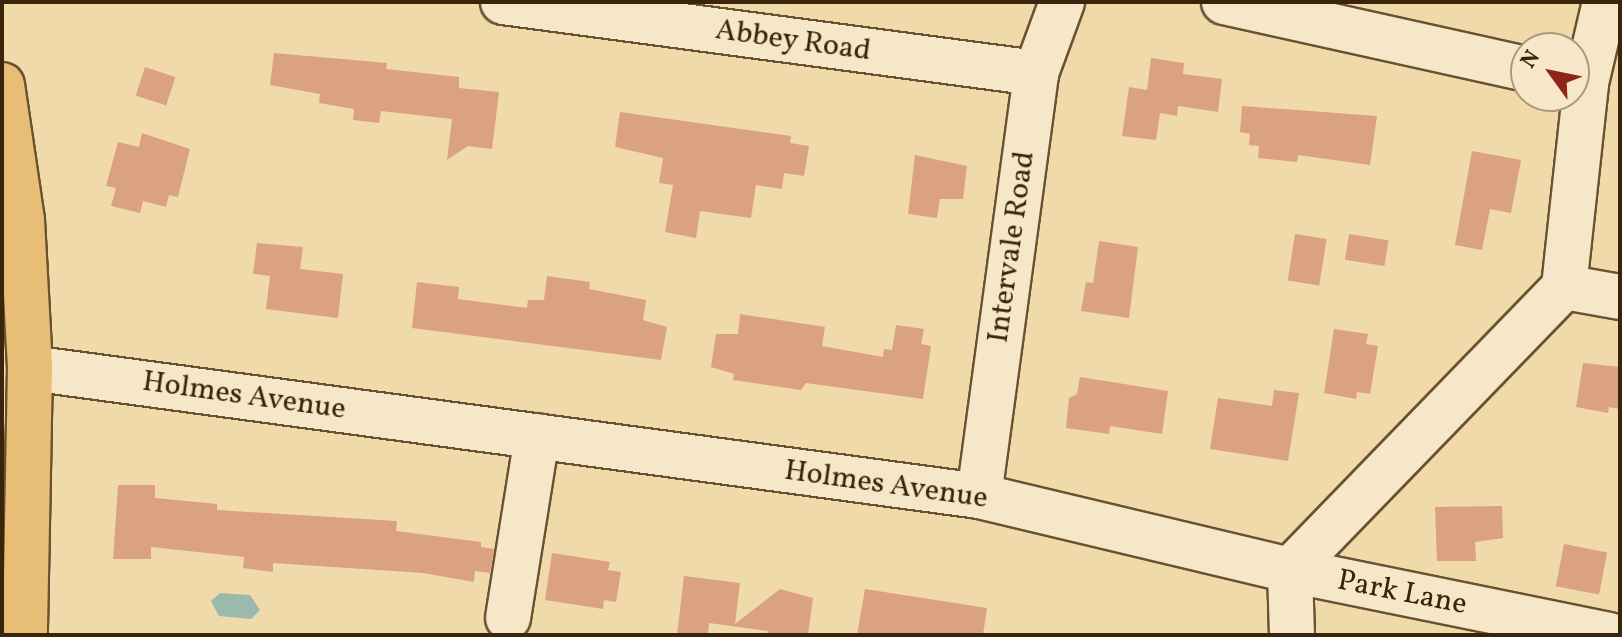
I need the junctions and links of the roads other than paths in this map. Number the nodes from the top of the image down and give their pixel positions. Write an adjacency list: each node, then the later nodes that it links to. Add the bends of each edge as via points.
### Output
1 (503, 2): 7 (street, Abbey Road)
2 (1062, 2): 7 (street, Intervale Road)
3 (1224, 2): 6 (street)
4 (1605, 2): 5 (street)
5 (1590, 49)
6 (1510, 65)
7 (1036, 73): 14 (street, Intervale Road)
8 (2, 85): 12 (main road, via 22,220)
9 (1578, 112): 10 (street)
10 (1564, 287): 11 (street); 15 (street)
11 (1620, 297)
12 (30, 368): 13 (street, Holmes Avenue); 17 (main road)
13 (537, 436): 14 (street, Holmes Avenue); 16 (street)
14 (979, 496): 15 (street, Holmes Avenue)
15 (1290, 570): 18 (street); 19 (street, Park Lane)
16 (508, 618)
17 (25, 635)
18 (1292, 635)
19 (1609, 635)

